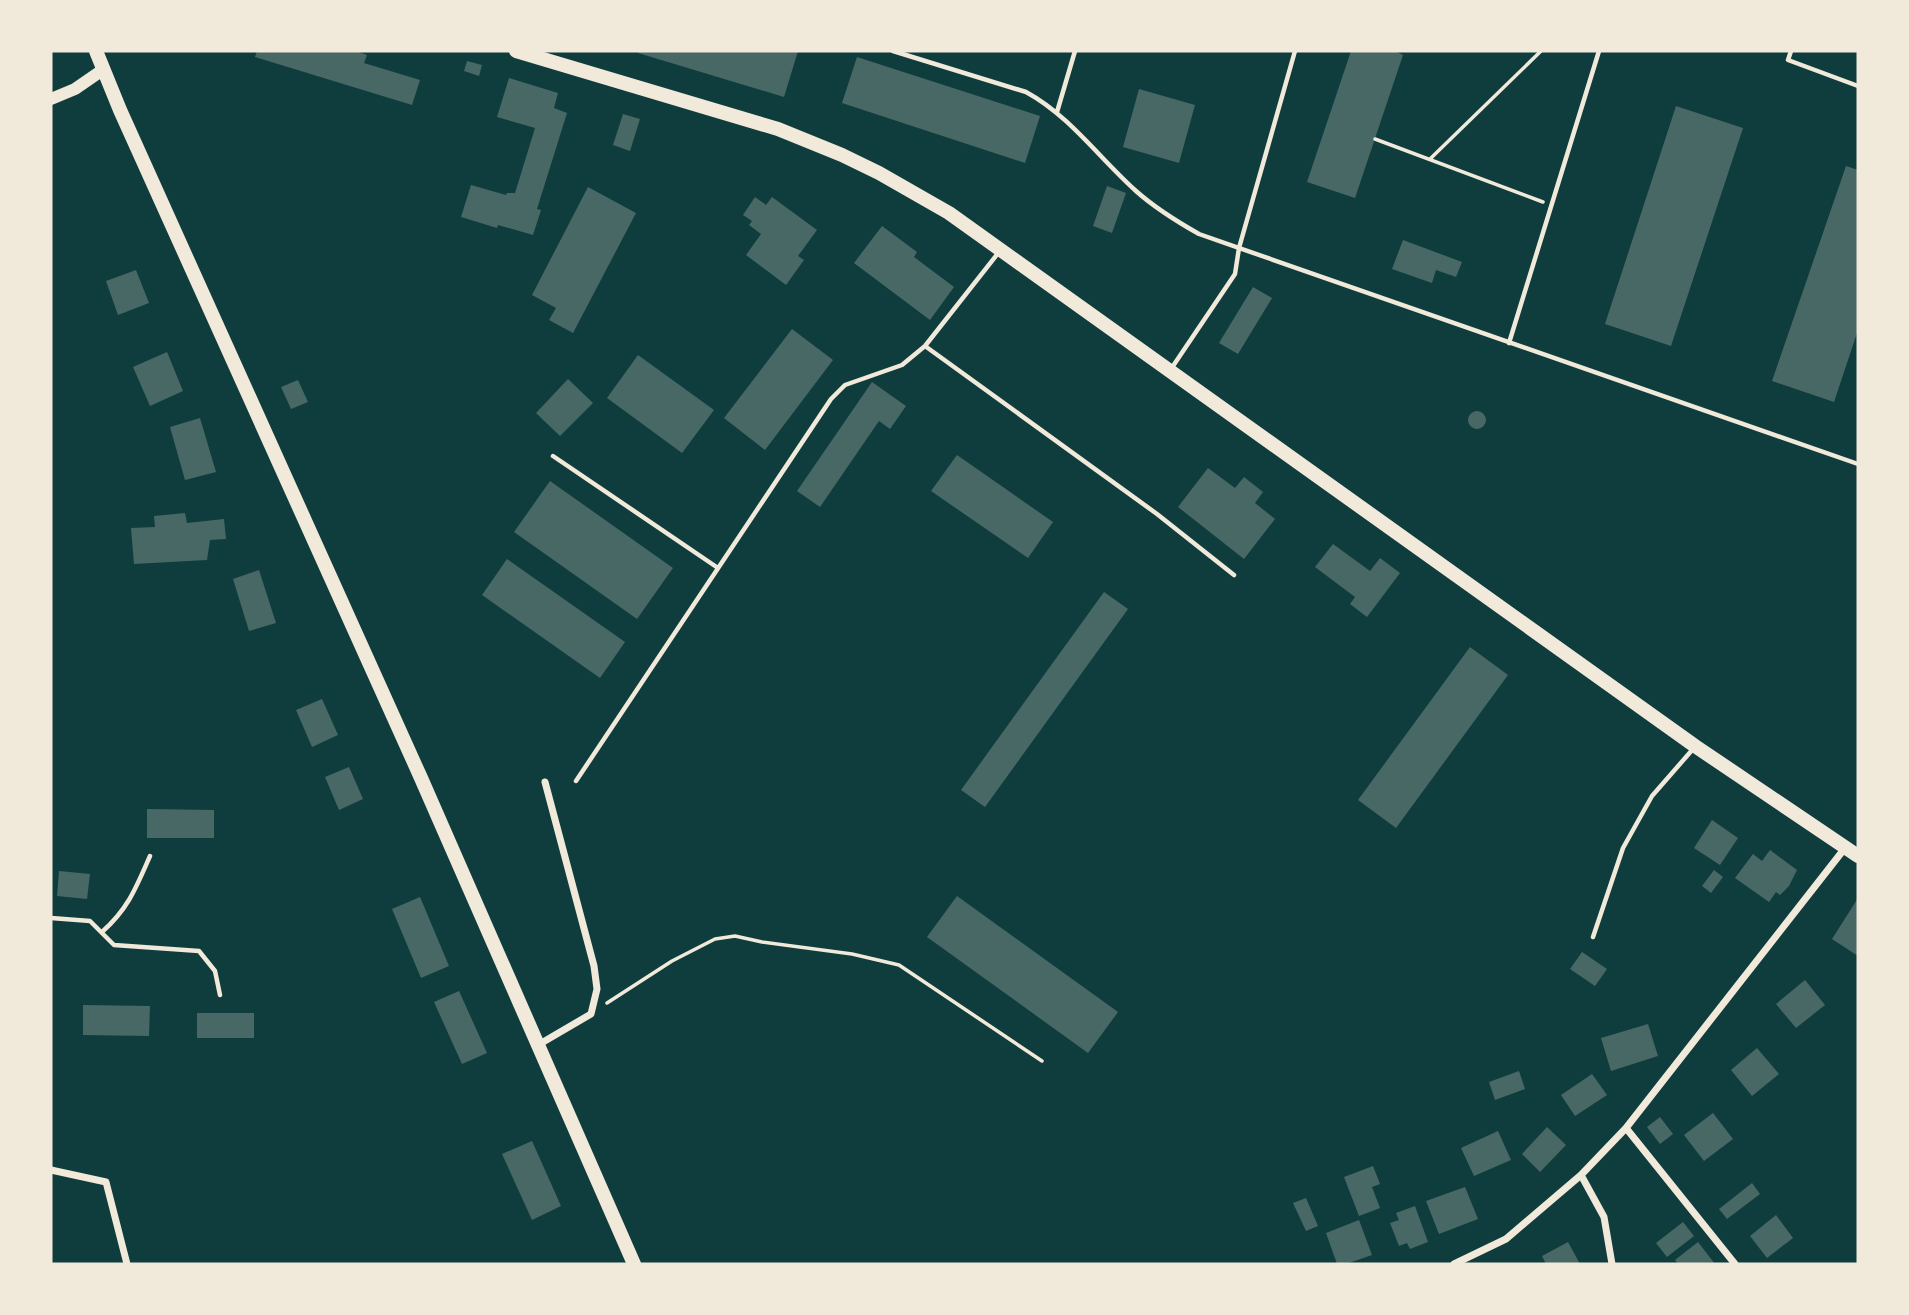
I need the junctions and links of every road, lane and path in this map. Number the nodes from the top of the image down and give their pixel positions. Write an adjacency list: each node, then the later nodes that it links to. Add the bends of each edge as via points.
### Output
1 (96, 51): 9 (main road)
2 (516, 51): 17 (main road, via 778,129 842,155 949,213)
3 (893, 51): 12 (lane, via 1026,92)
4 (1075, 51): 12 (lane)
5 (1295, 51): 16 (lane)
6 (1541, 51): 14 (path)
7 (1599, 51): 15 (lane)
8 (1791, 51): 10 (lane, via 1788,60)
9 (104, 69): 11 (main road); 36 (main road)
10 (1858, 86)
11 (51, 99)
12 (1057, 112): 16 (lane, via 1166,215 1199,234)
13 (1375, 139): 14 (path)
14 (1430, 159): 15 (path)
15 (1551, 205): 18 (lane)
16 (1239, 248): 18 (lane); 20 (lane, via 1235,274)
17 (1001, 250): 19 (lane); 20 (main road)
18 (1509, 343): 22 (lane)
19 (925, 346): 23 (lane, via 902,365 845,385 831,399); 24 (lane)
20 (1170, 370): 25 (main road)
21 (553, 456): 23 (lane)
22 (1858, 464)
23 (718, 568): 26 (lane)
24 (1234, 575)
25 (1695, 746): 28 (main road); 33 (lane, via 1652,796 1623,848)
26 (576, 780)
27 (545, 782): 35 (street, via 594,966 597,989)
28 (1846, 847): 30 (main road); 38 (street)
29 (150, 856): 32 (lane, via 131,900)
30 (1858, 856)
31 (51, 918): 32 (lane, via 90,921)
32 (102, 932): 34 (lane, via 114,945 199,951 215,971)
33 (1593, 937)
34 (220, 995)
35 (591, 1014): 36 (street); 37 (path, via 672,961 715,939 735,936 900,965)
36 (538, 1045): 42 (main road)
37 (1042, 1061)
38 (1626, 1128): 40 (street); 45 (street)
39 (51, 1170): 41 (street, via 106,1182)
40 (1581, 1175): 43 (street, via 1506,1239); 44 (street, via 1604,1217)
41 (127, 1264)
42 (634, 1264)
43 (1454, 1264)
44 (1612, 1264)
45 (1735, 1264)

